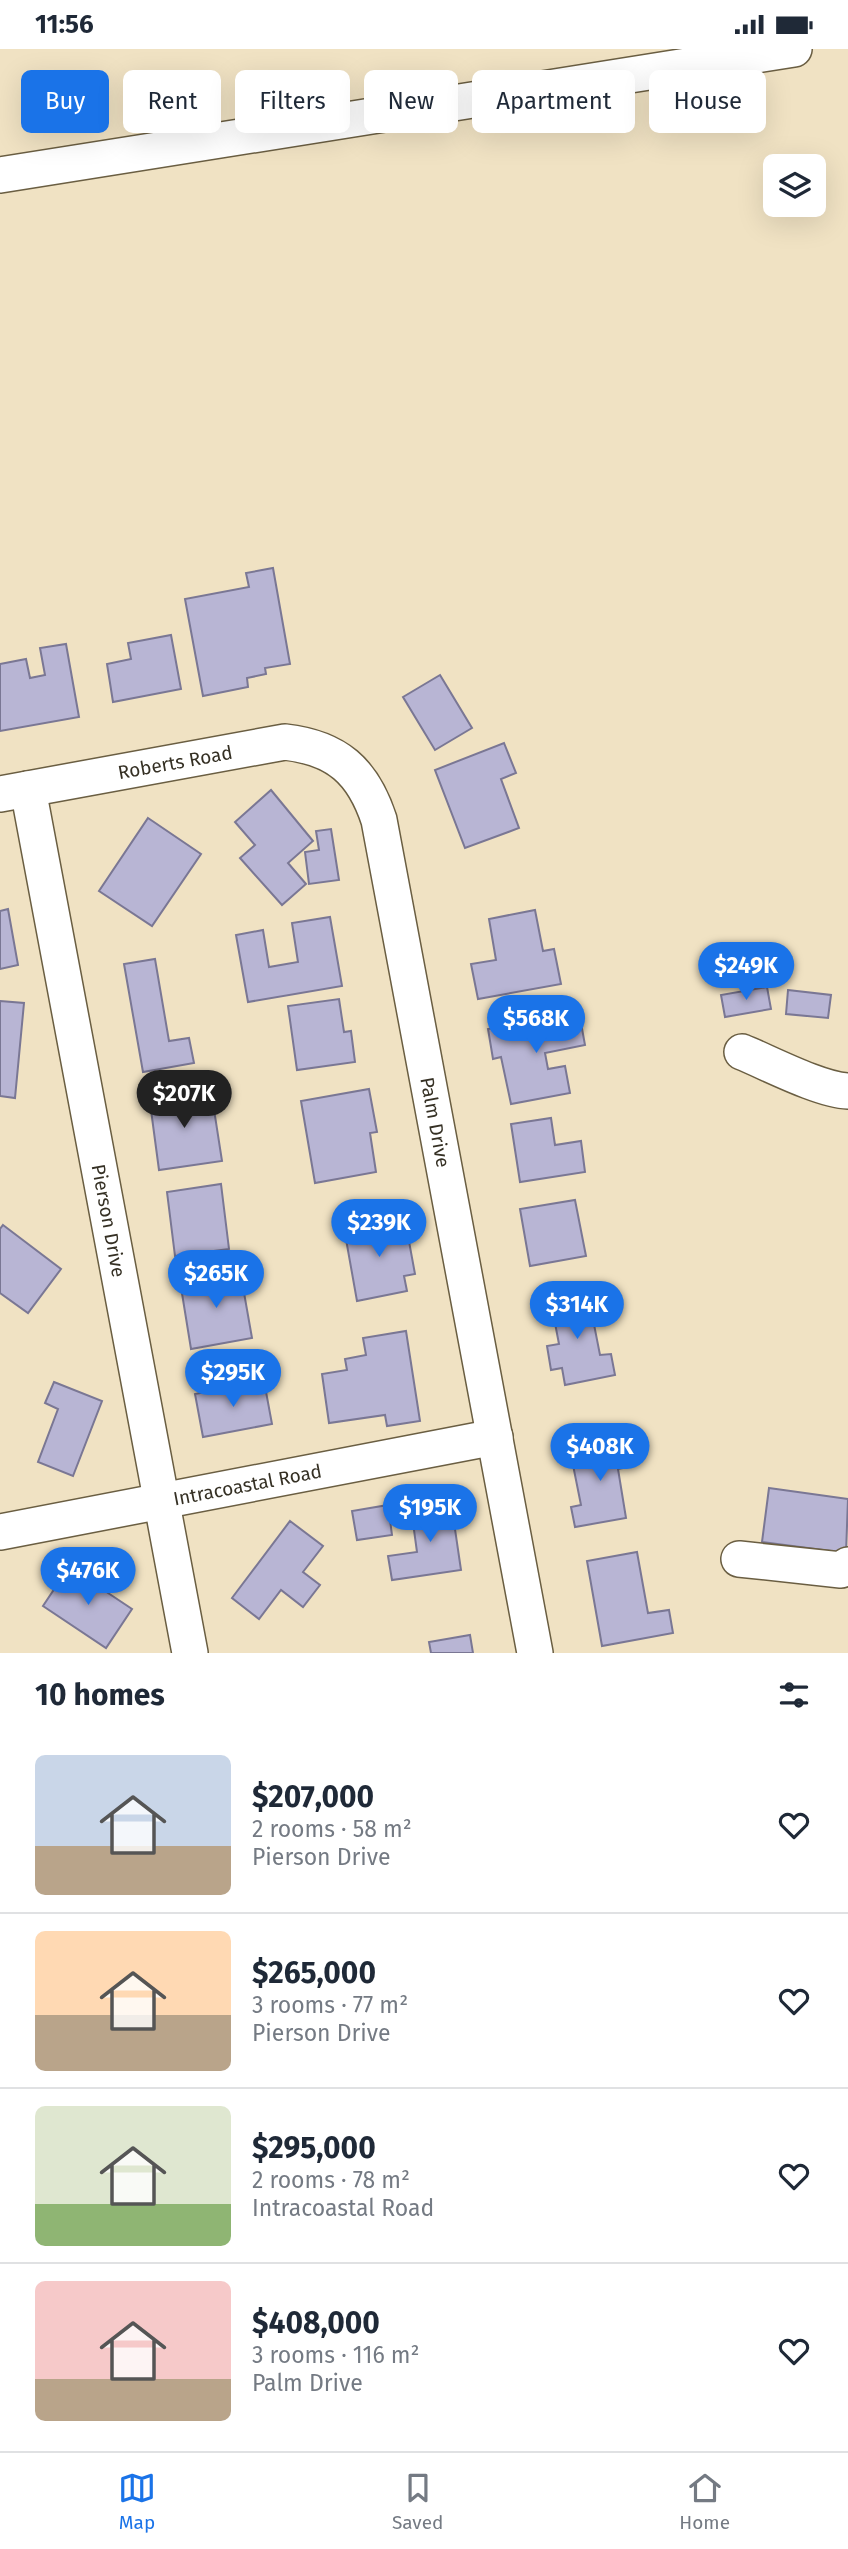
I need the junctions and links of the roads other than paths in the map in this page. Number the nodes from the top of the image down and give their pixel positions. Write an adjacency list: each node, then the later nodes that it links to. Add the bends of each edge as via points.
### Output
1 (794, 49): 2 (street)
2 (0, 175)
3 (346, 765): 4 (street, Roberts Road, via 307,745 285,742); 7 (street, Palm Drive, via 367,790 379,820)
4 (14, 791): 8 (street, Pierson Drive)
5 (742, 1052): 6 (street)
6 (848, 1091)
7 (495, 1437): 8 (street, Intracoastal Road); 13 (street, Palm Drive)
8 (161, 1499): 9 (street, Intracoastal Road); 12 (street, Pierson Drive)
9 (0, 1532)
10 (739, 1559): 11 (street, via 841,1570)
11 (848, 1565)
12 (190, 1653)
13 (535, 1653)

